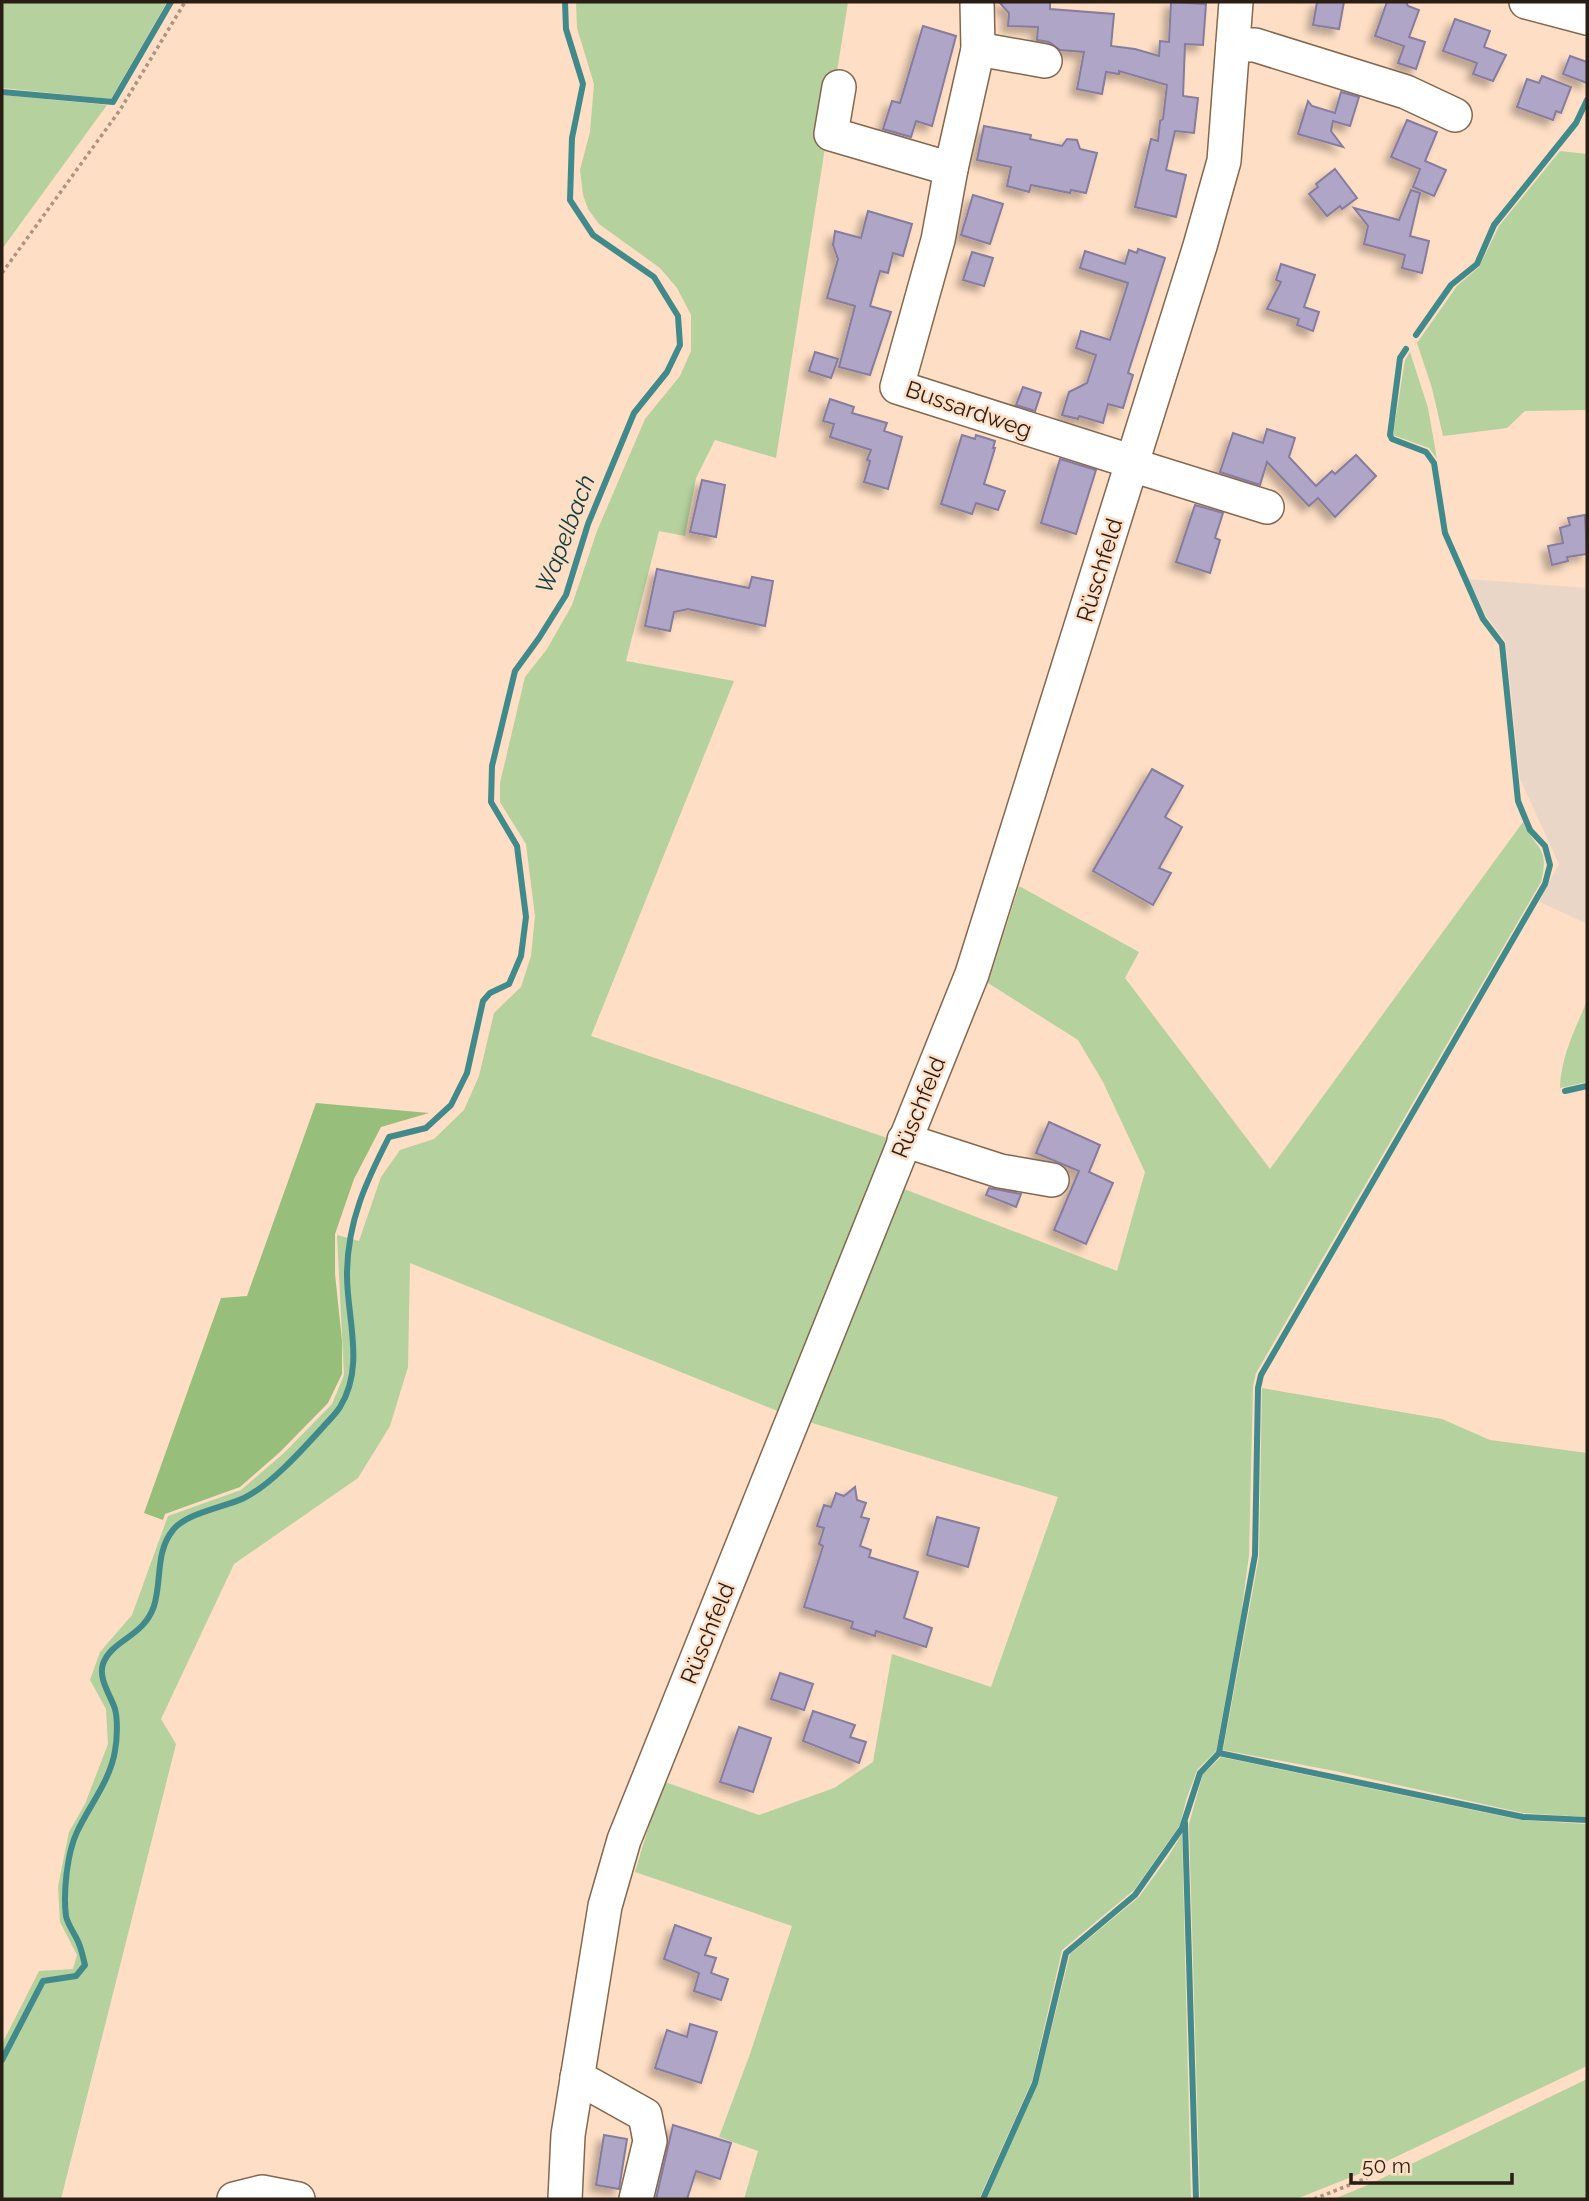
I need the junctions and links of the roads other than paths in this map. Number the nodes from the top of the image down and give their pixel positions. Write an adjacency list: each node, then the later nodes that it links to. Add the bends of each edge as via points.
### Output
1 (977, 2): 6 (street, Bussardweg)
2 (1236, 2): 5 (street, Rüschfeld)
3 (1526, 2): 4 (street)
4 (1587, 18)
5 (1233, 45): 9 (street, via 1255,46 1406,92); 11 (street, Rüschfeld, via 1224,161)
6 (978, 49): 7 (street); 10 (street, Bussardweg)
7 (1045, 61)
8 (839, 87): 10 (street, via 831,135)
9 (1455, 115)
10 (951, 169): 11 (street, Bussardweg, via 938,240 897,387)
11 (1132, 463): 12 (street); 13 (street, Rüschfeld, via 972,974)
12 (1267, 507)
13 (904, 1140): 14 (street, via 1000,1171); 15 (street, Rüschfeld, via 624,1840 605,1906)
14 (1052, 1180)
15 (577, 2077): 18 (street, Rüschfeld); 19 (street, via 645,2115 650,2141)
16 (234, 2199): 17 (street, via 262,2192)
17 (298, 2199)
18 (565, 2199)
19 (636, 2199)

